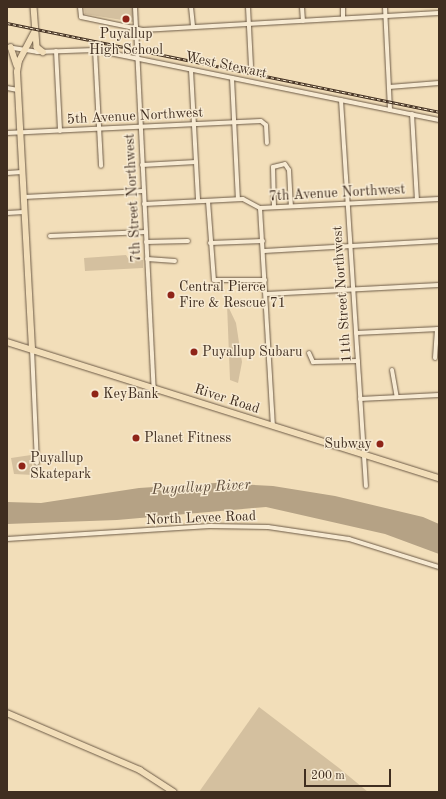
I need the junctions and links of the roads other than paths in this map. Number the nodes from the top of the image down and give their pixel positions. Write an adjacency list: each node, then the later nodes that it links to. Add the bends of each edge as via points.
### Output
1 (34, 7): 16 (main road)
2 (80, 7): 15 (street, via 81,17)
3 (136, 7): 15 (street, 7th Street Northwest)
4 (192, 7): 14 (street)
5 (248, 7): 13 (street)
6 (302, 7): 12 (street)
7 (343, 7): 11 (street)
8 (385, 7): 10 (street)
9 (439, 13): 10 (street)
10 (385, 16): 11 (street); 28 (street)
11 (343, 18): 12 (street)
12 (303, 21): 13 (street)
13 (249, 24): 14 (street); 23 (street)
14 (193, 27): 15 (street)
15 (137, 29): 22 (street, 7th Street Northwest)
16 (35, 32): 18 (main road); 20 (main road, via 38,48)
17 (9, 47): 18 (street, West Stewart); 25 (main road)
18 (25, 50): 20 (street, West Stewart); 25 (main road)
19 (95, 50): 21 (street, West Stewart); 22 (street, West Stewart); 38 (street)
20 (43, 52): 21 (street, West Stewart)
21 (56, 52): 39 (street)
22 (137, 58): 24 (street, West Stewart); 37 (street, 7th Street Northwest)
23 (251, 66)
24 (191, 70): 26 (street, West Stewart); 36 (street)
25 (17, 72): 30 (main road)
26 (232, 78): 31 (street, West Stewart); 35 (street)
27 (439, 84): 28 (street)
28 (389, 87): 32 (street)
29 (7, 88): 30 (street)
30 (18, 90): 40 (main road)
31 (341, 100): 32 (street, West Stewart); 56 (street, 11th Street Northwest)
32 (390, 110): 33 (street, West Stewart)
33 (412, 114): 34 (street, West Stewart); 53 (street)
34 (439, 120)
35 (234, 122): 36 (street, 5th Avenue Northwest); 42 (street, 5th Avenue Northwest, via 264,122); 50 (street)
36 (194, 124): 37 (street, 5th Avenue Northwest); 43 (street)
37 (140, 127): 38 (street, 5th Avenue Northwest); 44 (street, 7th Street Northwest)
38 (99, 129): 39 (street, 5th Avenue Northwest); 45 (street)
39 (60, 131): 40 (street, 5th Avenue Northwest)
40 (20, 133): 41 (street, 5th Avenue Northwest); 46 (main road)
41 (7, 134)
42 (267, 143)
43 (196, 162): 44 (street); 54 (street)
44 (142, 165): 48 (street, 7th Street Northwest)
45 (101, 166)
46 (22, 172): 47 (street); 49 (main road)
47 (7, 173)
48 (143, 191): 49 (street); 55 (street, 7th Street Northwest)
49 (24, 197): 60 (main road)
50 (238, 199): 52 (street, 7th Avenue Northwest); 59 (street, 7th Avenue Northwest, via 251,200)
51 (439, 199): 53 (street, 7th Avenue Northwest)
52 (208, 200): 54 (street, 7th Avenue Northwest); 68 (street)
53 (416, 200): 56 (street, 7th Avenue Northwest)
54 (198, 201): 55 (street, 7th Avenue Northwest)
55 (144, 204): 62 (street, 7th Street Northwest)
56 (347, 204): 57 (street, 7th Avenue Northwest); 69 (street, 11th Street Northwest)
57 (291, 206): 58 (street, 7th Avenue Northwest); 58 (street, via 289,170 285,164 273,166)
58 (274, 207): 59 (street, 7th Avenue Northwest)
59 (260, 208): 65 (street)
60 (24, 212): 61 (street); 80 (main road)
61 (7, 213)
62 (146, 232): 63 (street); 67 (street, 7th Street Northwest)
63 (50, 236)
64 (188, 241): 67 (street)
65 (263, 241): 68 (street); 70 (street)
66 (439, 241): 69 (street)
67 (146, 242): 71 (street, 7th Street Northwest)
68 (210, 243): 73 (street, via 214,280)
69 (350, 246): 70 (street); 75 (street, 11th Street Northwest)
70 (264, 251): 73 (street)
71 (147, 260): 72 (street); 85 (street, 7th Street Northwest)
72 (175, 261)
73 (265, 280): 76 (street)
74 (439, 285): 75 (street)
75 (353, 289): 76 (street); 78 (street, 11th Street Northwest)
76 (266, 294): 89 (street)
77 (438, 329): 78 (street); 82 (street)
78 (356, 333): 83 (street, 11th Street Northwest)
79 (7, 342): 80 (main road, River Road)
80 (32, 349): 85 (main road, River Road); 91 (street)
81 (309, 353): 83 (street, via 313,362)
82 (435, 358)
83 (358, 361): 88 (street, 11th Street Northwest)
84 (392, 370): 87 (street)
85 (154, 389): 89 (main road, River Road)
86 (439, 395): 87 (street)
87 (397, 397): 88 (street)
88 (360, 399): 90 (street, 11th Street Northwest)
89 (273, 426): 90 (main road, River Road)
90 (364, 454): 92 (main road, River Road); 93 (street, 11th Street Northwest)
91 (37, 463)
92 (439, 478)
93 (366, 486)
94 (7, 539): 95 (street, North Levee Road, via 210,526 268,527 349,539)
95 (439, 567)
96 (7, 713): 97 (main road, via 140,770)
97 (174, 792)

